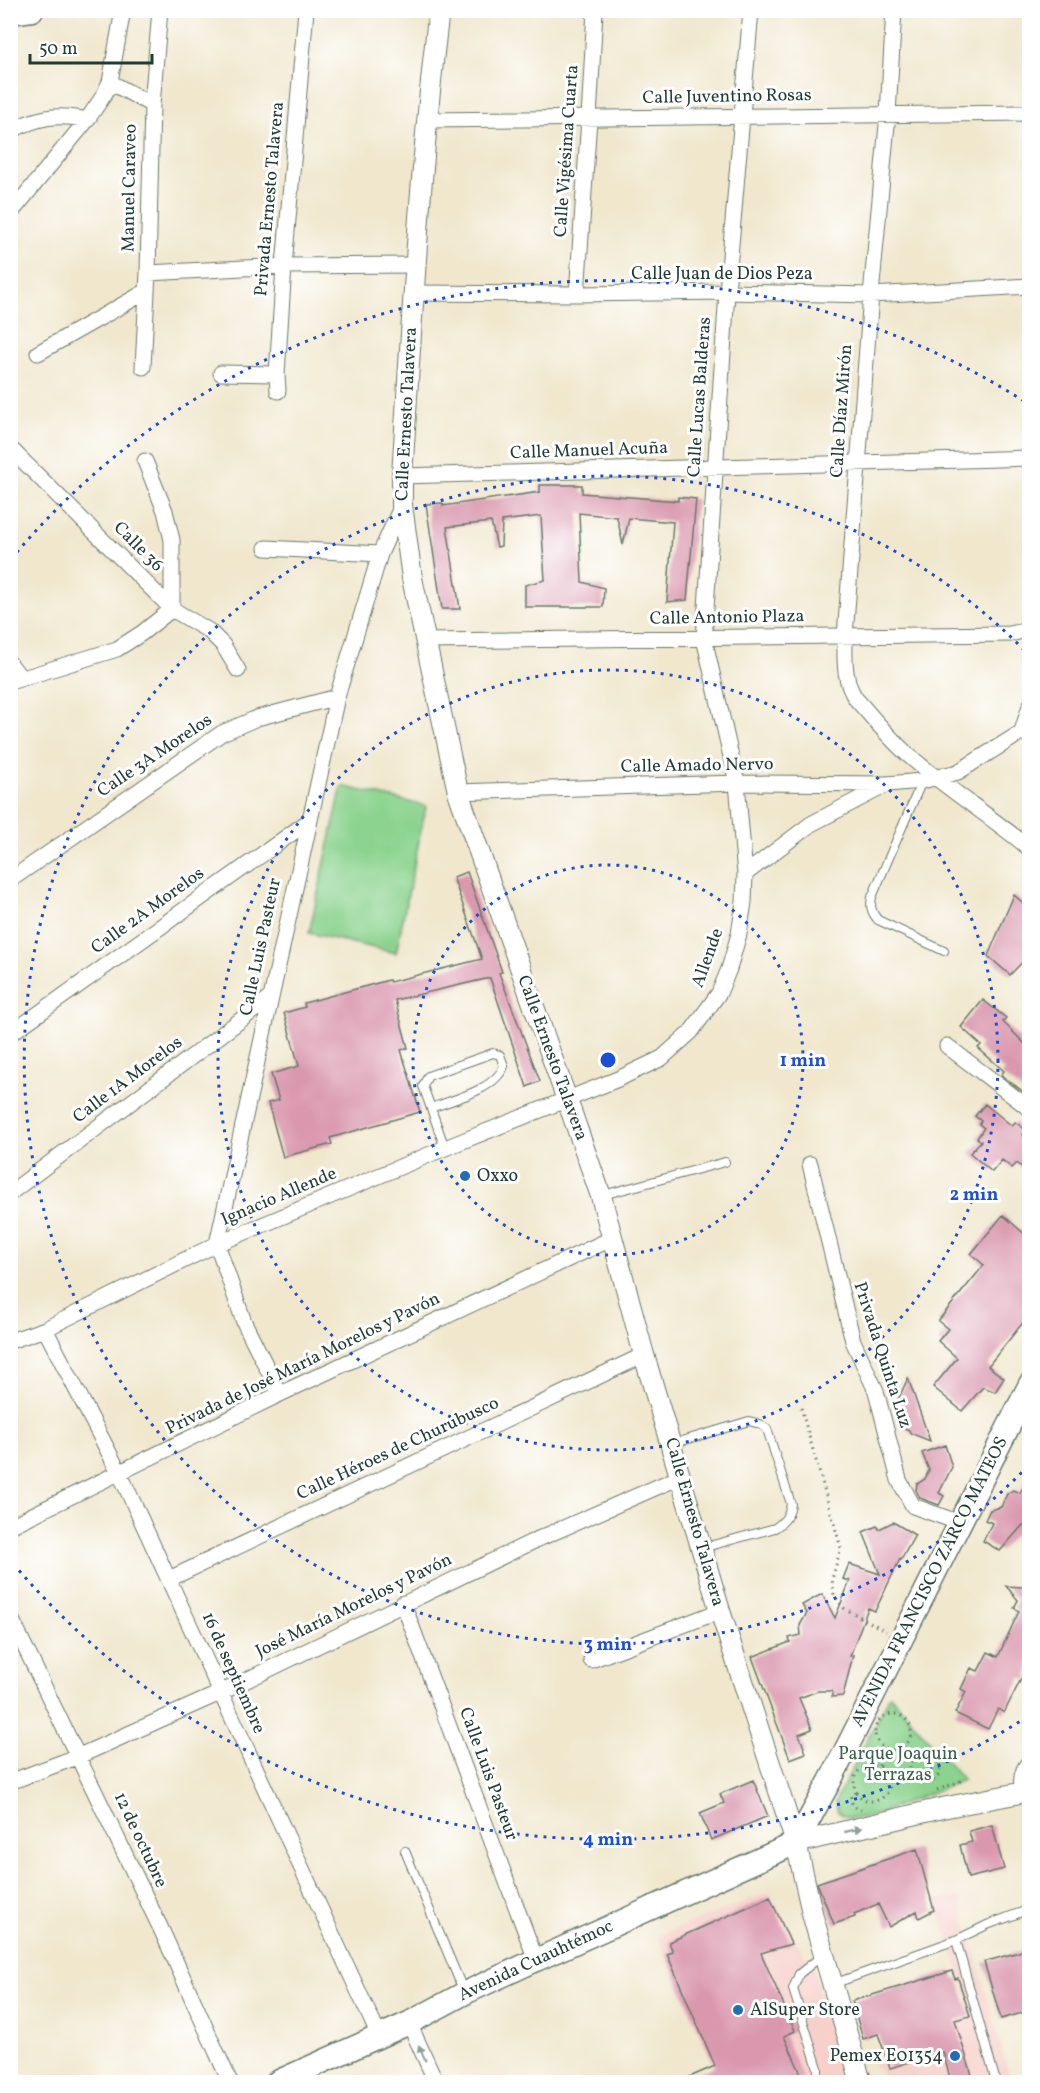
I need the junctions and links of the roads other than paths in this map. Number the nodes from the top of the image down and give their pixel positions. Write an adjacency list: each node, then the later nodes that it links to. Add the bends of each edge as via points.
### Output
1 (32, 10): 9 (main road)
2 (123, 10): 10 (street)
3 (160, 10): 11 (street, Manuel Caraveo)
4 (306, 10): 21 (street, Privada Ernesto Talavera)
5 (439, 10): 17 (street, Calle Ernesto Talavera)
6 (594, 10): 15 (street, Calle Vigésima Cuarta)
7 (751, 10): 14 (street, Calle Lucas Balderas)
8 (894, 10): 13 (street, Calle Díaz Mirón)
9 (10, 13)
10 (110, 82): 11 (street); 16 (street)
11 (152, 105): 22 (street, Manuel Caraveo)
12 (1029, 113): 13 (street, Calle Juventino Rosas)
13 (888, 114): 14 (street, Calle Juventino Rosas); 28 (street, Calle Díaz Mirón)
14 (743, 115): 15 (street, Calle Juventino Rosas); 25 (street, Calle Lucas Balderas)
15 (589, 119): 17 (street, Calle Juventino Rosas); 27 (street, Calle Vigésima Cuarta)
16 (87, 120): 18 (street, via 66,115 44,118); 19 (street)
17 (426, 120): 20 (street, Calle Ernesto Talavera)
18 (10, 131)
19 (10, 214)
20 (414, 265): 21 (street); 26 (street, Calle Ernesto Talavera)
21 (284, 267): 22 (street); 32 (street, Privada Ernesto Talavera)
22 (148, 273): 24 (street, Manuel Caraveo)
23 (1029, 286): 28 (street, Calle Juan de Dios Peza)
24 (147, 291): 29 (street); 30 (street, Manuel Caraveo)
25 (727, 292): 27 (street, Calle Juan de Dios Peza); 28 (street, Calle Juan de Dios Peza); 38 (street, Calle Lucas Balderas)
26 (413, 293): 27 (street, Calle Juan de Dios Peza); 39 (street, Calle Ernesto Talavera)
27 (577, 294)
28 (870, 295): 37 (street, Calle Díaz Mirón)
29 (38, 353)
30 (143, 366)
31 (221, 373): 32 (street)
32 (277, 374): 33 (street, Privada Ernesto Talavera)
33 (278, 391)
34 (10, 448): 43 (street, Calle 36)
35 (1029, 458): 37 (street, Calle Manuel Acuña)
36 (145, 461): 43 (street, via 172,540)
37 (857, 462): 38 (street, Calle Manuel Acuña); 45 (street, Calle Díaz Mirón)
38 (714, 466): 39 (street, Calle Manuel Acuña); 46 (street, Calle Lucas Balderas)
39 (402, 476): 40 (street, Calle Ernesto Talavera)
40 (402, 505): 42 (street, Calle Luis Pasteur); 47 (street, Calle Ernesto Talavera)
41 (266, 548): 42 (street)
42 (381, 554): 51 (street, Calle Luis Pasteur)
43 (172, 609): 49 (street, Calle 36, via 209,631); 50 (street, via 117,649)
44 (1029, 627): 45 (street, Calle Antonio Plaza, via 1010,634)
45 (845, 636): 46 (street, Calle Antonio Plaza); 54 (street, Calle Díaz Mirón, via 850,692)
46 (704, 638): 47 (street, Calle Antonio Plaza); 55 (street, Calle Lucas Balderas)
47 (424, 641): 57 (street, Calle Ernesto Talavera)
48 (10, 664): 50 (street)
49 (238, 670)
50 (16, 680)
51 (337, 697): 58 (street, Calle Luis Pasteur); 61 (street, Calle 3A Morelos, via 257,718 222,733)
52 (1029, 706): 53 (street)
53 (1027, 732): 54 (street, via 958,772)
54 (929, 780): 56 (street, Calle Amado Nervo); 59 (street, Calle Díaz Mirón, via 997,821); 62 (lane, via 870,904 878,920)
55 (737, 783): 56 (street, Calle Amado Nervo); 57 (street, Calle Amado Nervo); 60 (street, Allende)
56 (887, 784): 60 (street, via 811,824)
57 (458, 792): 66 (street, Calle Ernesto Talavera)
58 (309, 821): 63 (street, Calle Luis Pasteur); 64 (street, Calle 2A Morelos)
59 (1029, 849)
60 (745, 874): 66 (street, Allende, via 739,934 729,969 691,1032 662,1058)
61 (10, 880)
62 (944, 951)
63 (270, 998): 72 (street, Calle 1A Morelos); 75 (street, Calle Luis Pasteur)
64 (10, 1034)
65 (947, 1046): 68 (street)
66 (567, 1100): 69 (street, Ignacio Allende); 73 (street, Calle Ernesto Talavera)
67 (431, 1108): 67 (lane, via 423,1086 428,1076 493,1053 500,1055 504,1066 497,1079); 69 (lane)
68 (1029, 1108)
69 (445, 1149): 75 (street, Ignacio Allende)
70 (725, 1162): 73 (lane)
71 (810, 1164): 84 (street, Privada Quinta Luz, via 853,1341 876,1391 899,1480 913,1506)
72 (10, 1193)
73 (601, 1196): 74 (street, Calle Ernesto Talavera)
74 (613, 1238): 78 (street, Calle Ernesto Talavera); 80 (street, Privada de José María Morelos y Pavón)
75 (217, 1244): 76 (street, Ignacio Allende); 80 (street, via 244,1322)
76 (45, 1329): 77 (street, Ignacio Allende); 82 (street, 16 de septiembre)
77 (10, 1341)
78 (644, 1355): 81 (street, Calle Ernesto Talavera); 87 (street, Calle Héroes de Churubusco)
79 (1029, 1384): 84 (main road, AVENIDA FRANCISCO ZARCO MATEOS)
80 (280, 1394): 82 (street, Privada de José María Morelos y Pavón)
81 (671, 1445): 83 (street, Calle Ernesto Talavera); 86 (lane, via 749,1421 760,1424 767,1429 791,1504 785,1521 775,1528)
82 (120, 1474): 85 (street, Privada de José María Morelos y Pavón); 87 (street, 16 de septiembre)
83 (680, 1477): 86 (street, Calle Ernesto Talavera); 88 (street, José María Morelos y Pavón)
84 (960, 1523): 97 (main road, AVENIDA FRANCISCO ZARCO MATEOS)
85 (10, 1526)
86 (701, 1548): 89 (street, Calle Ernesto Talavera)
87 (169, 1579): 92 (street, 16 de septiembre)
88 (403, 1602): 92 (street, José María Morelos y Pavón); 102 (street, Calle Luis Pasteur)
89 (720, 1611): 91 (street); 97 (street, Calle Ernesto Talavera)
90 (10, 1616): 93 (street, 12 de octubre)
91 (591, 1660)
92 (220, 1693): 93 (street, José María Morelos y Pavón); 106 (street, 16 de septiembre)
93 (79, 1756): 95 (street, José María Morelos y Pavón); 107 (street, 12 de octubre)
94 (1027, 1764): 96 (street, via 1021,1783)
95 (10, 1782)
96 (1027, 1797): 97 (street, one-way to 96, via 942,1808)
97 (796, 1843): 101 (street, Calle Ernesto Talavera); 102 (main road, Avenida Cuauhtémoc)
98 (405, 1851): 104 (lane)
99 (1029, 1909): 100 (lane)
100 (956, 1940): 103 (lane); 112 (lane)
101 (824, 1954): 103 (street, Calle Ernesto Talavera); 110 (lane, via 800,1974 793,1989 818,2068)
102 (536, 1960): 104 (main road, Avenida Cuauhtémoc)
103 (832, 1984): 111 (street, Calle Ernesto Talavera)
104 (465, 1993): 105 (main road, Avenida Cuauhtémoc)
105 (409, 2023): 106 (main road, Avenida Cuauhtémoc); 109 (street, one-way to 105)
106 (379, 2036): 108 (main road, Avenida Cuauhtémoc)
107 (230, 2082)
108 (277, 2082)
109 (436, 2082)
110 (818, 2082)
111 (860, 2082)
112 (996, 2082)

